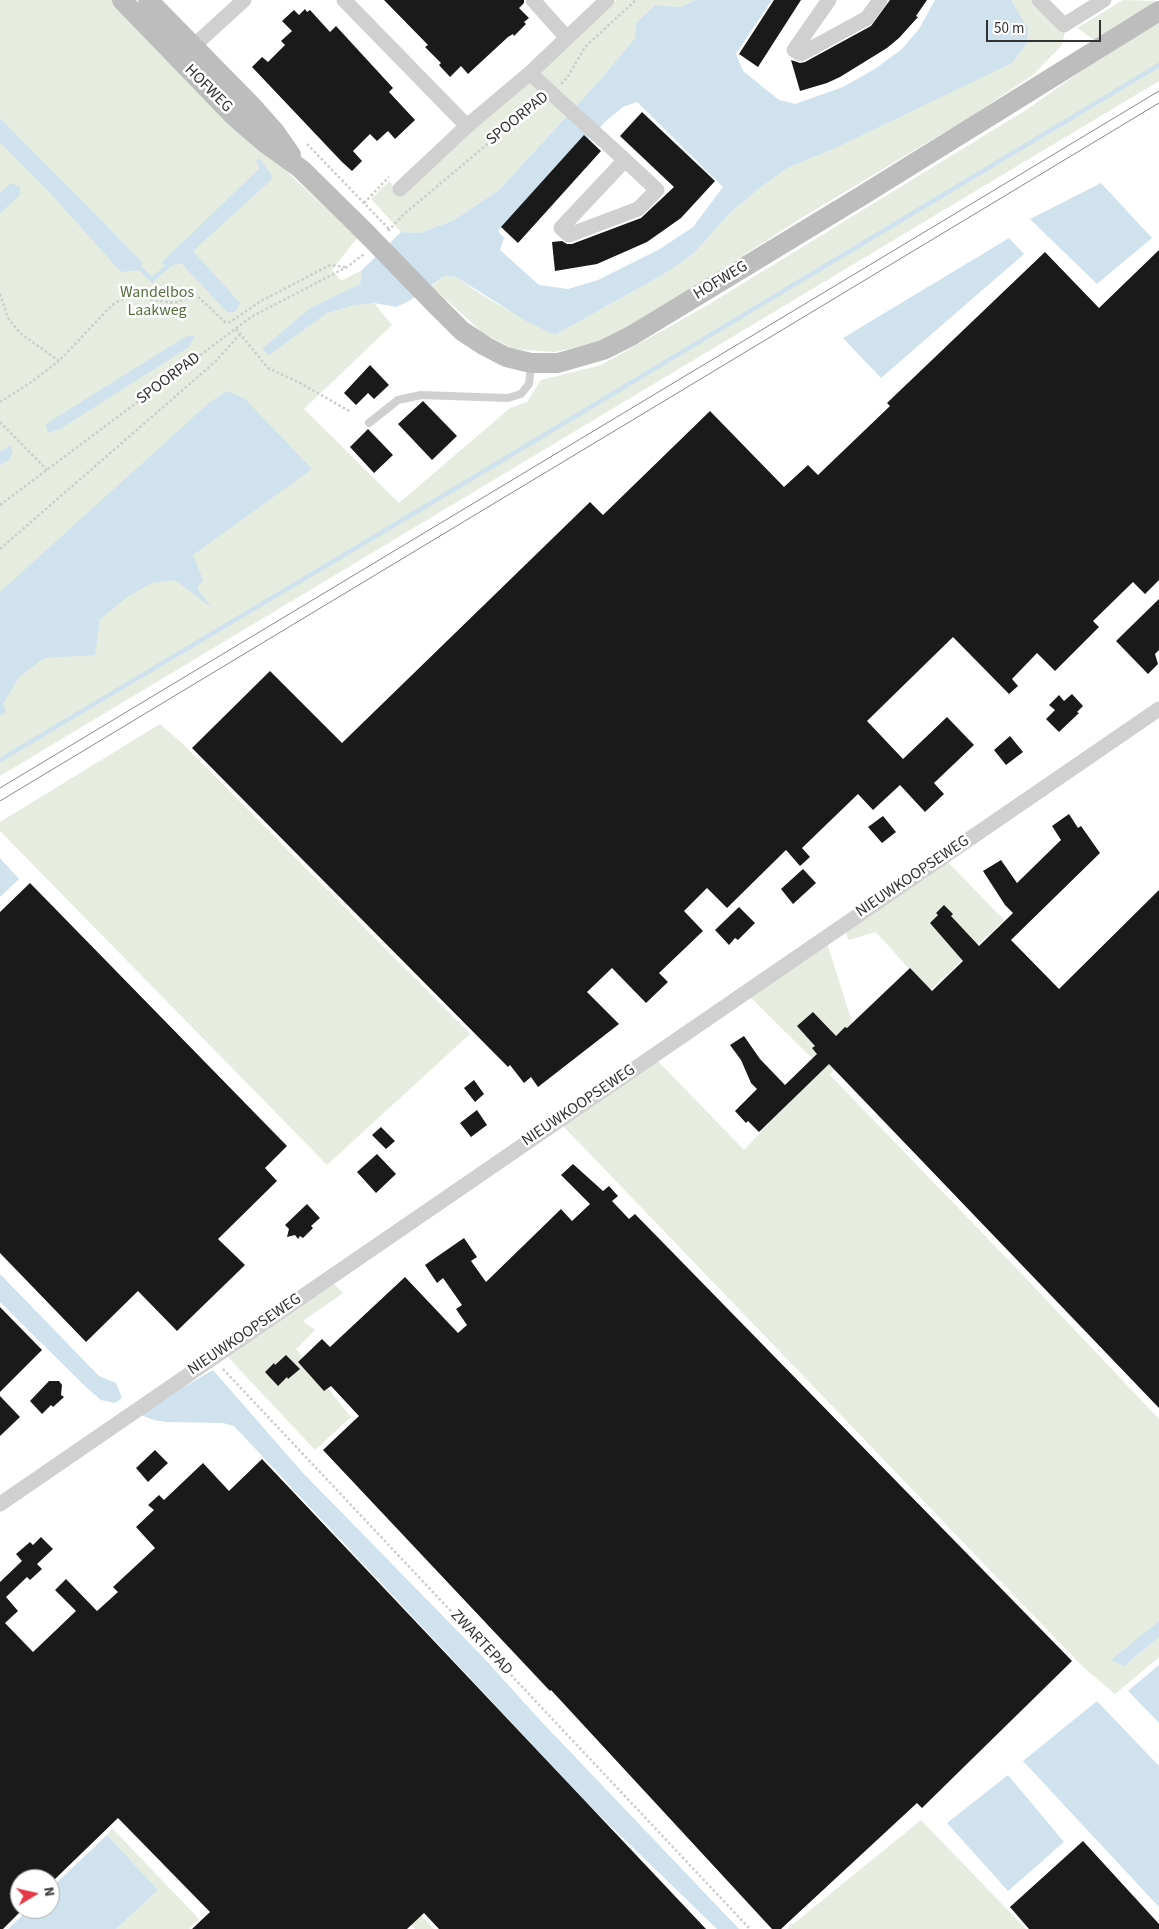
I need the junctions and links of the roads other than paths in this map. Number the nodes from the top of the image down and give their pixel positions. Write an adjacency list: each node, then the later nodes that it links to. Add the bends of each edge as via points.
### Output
1 (122, 0): 14 (main road, HOFWEG)
2 (148, 0): 13 (main road, HOFWEG)
3 (244, 0): 13 (street)
4 (344, 0): 16 (street)
5 (532, 0): 12 (street)
6 (608, 0): 12 (street)
7 (829, 0): 8 (street, via 794,50 801,54 867,18)
8 (880, 0)
9 (1038, 0): 10 (street, via 1064,26)
10 (1104, 0)
11 (1159, 11): 20 (main road, HOFWEG, via 631,336 582,357 558,363)
12 (567, 38): 15 (street)
13 (194, 46): 14 (street); 18 (main road, HOFWEG, via 275,132)
14 (179, 60): 18 (main road, HOFWEG, via 235,116)
15 (530, 73): 16 (street); 17 (street)
16 (468, 126): 19 (street)
17 (625, 160): 17 (street, via 561,228 569,236 638,209 657,190)
18 (301, 169): 20 (main road, HOFWEG, bridge, via 462,331 506,357)
19 (400, 189)
20 (531, 363): 21 (lane, via 529,384 521,394 508,398 420,395 398,400)
21 (369, 423)
22 (1159, 709): 23 (street, NIEUWKOOPSEWEG)
23 (0, 1504)

